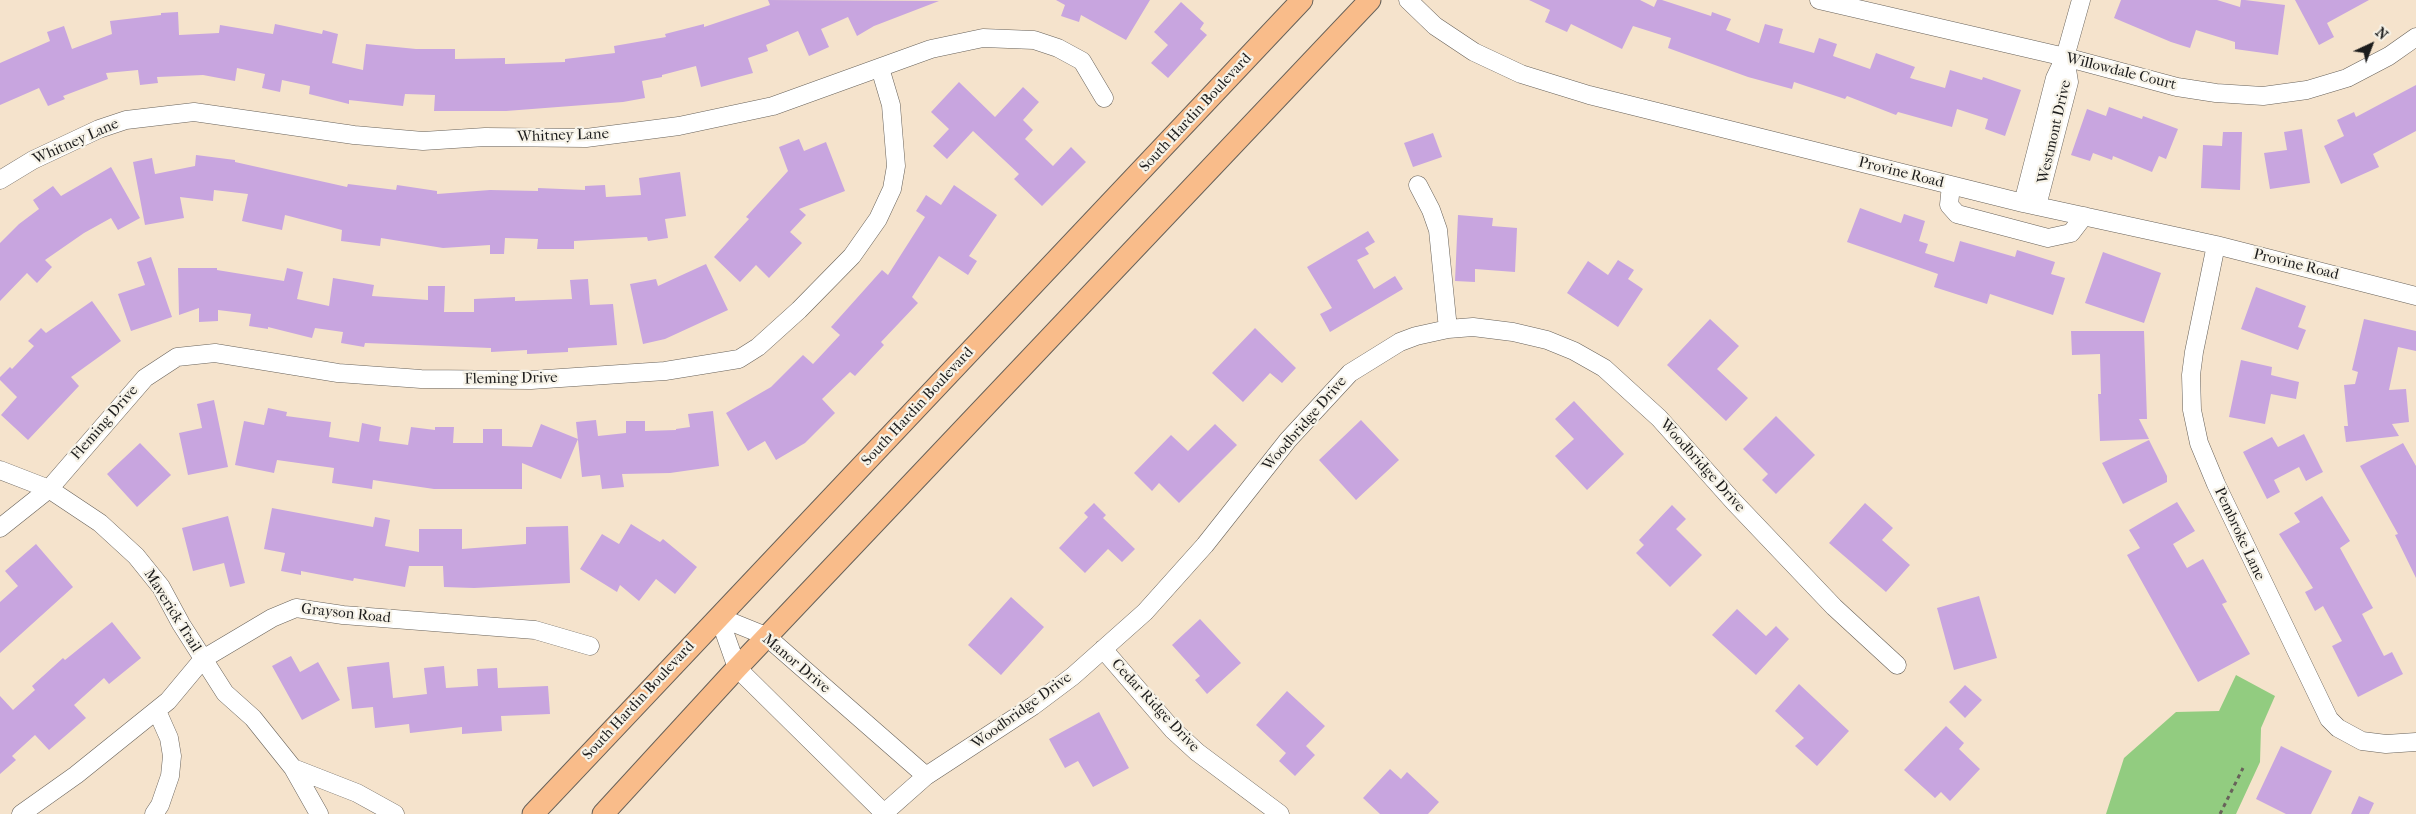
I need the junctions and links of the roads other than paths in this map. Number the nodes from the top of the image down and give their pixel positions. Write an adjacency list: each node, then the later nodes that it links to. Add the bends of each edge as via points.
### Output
1 (1302, 0): 21 (main road, South Hardin Boulevard)
2 (1370, 0): 22 (main road)
3 (1408, 0): 11 (street, Provine Road, via 1436,26 1474,52 1520,74 1589,95)
4 (1819, 0): 7 (street, Willowdale Court)
5 (2080, 0): 7 (street, Westmont Drive)
6 (2416, 36): 7 (street, Willowdale Court, via 2389,56 2347,78 2307,90 2263,96 2177,87)
7 (2065, 57): 13 (street, Westmont Drive, via 2056,78)
8 (880, 68): 9 (street, Whitney Lane, via 930,49 983,38 1034,40 1082,60); 10 (street, Whitney Lane, via 774,106 679,126 586,138 485,137 423,141 354,135 194,112 126,120 68,142); 19 (street, Fleming Drive, via 891,105 896,166 892,188 878,219 852,256 799,310 758,347 738,360 665,371 521,380 421,379 338,373 215,353 177,356 145,378)
9 (1104, 98)
10 (0, 180)
11 (1950, 185): 13 (street, Provine Road); 14 (street, via 1949,205 1957,214 2048,238 2071,233)
12 (1418, 186): 17 (street, via 1438,230)
13 (2030, 204): 14 (street, Provine Road)
14 (2084, 216): 15 (street, Provine Road)
15 (2216, 245): 16 (street, Provine Road); 29 (street, Pembroke Lane, via 2191,375 2192,410 2199,443 2329,719 2362,742)
16 (2416, 296)
17 (1448, 329): 24 (street, Woodbridge Drive, via 1400,342 1350,373 1288,440 1205,545 1144,612); 26 (street, Woodbridge Drive, via 1473,327 1547,340 1604,368 1658,418 1834,607)
18 (0, 470): 19 (street, Maverick Trail)
19 (49, 489): 20 (street, Fleming Drive); 25 (street, Maverick Trail, via 100,523 136,556 161,587)
20 (0, 528)
21 (719, 617): 22 (street, Manor Drive); 27 (street); 37 (main road, South Hardin Boulevard)
22 (766, 636): 27 (main road); 31 (street, Manor Drive)
23 (590, 646): 25 (street, Grayson Road, via 535,630 343,615 296,608 272,618)
24 (1103, 649): 31 (street, Woodbridge Drive, via 1034,706); 39 (street, Cedar Ridge Drive, via 1173,730)
25 (202, 659): 28 (street, Grayson Road); 30 (street, Maverick Trail, via 225,693 253,718)
26 (1897, 665)
27 (737, 668): 32 (street); 38 (main road)
28 (156, 711): 33 (street, Grayson Road); 34 (street, via 172,756 170,776)
29 (2416, 742)
30 (293, 768): 35 (street, Maverick Trail); 36 (street, via 357,793)
31 (926, 776): 32 (street, Woodbridge Drive)
32 (884, 813)
33 (21, 814)
34 (154, 814)
35 (319, 814)
36 (395, 814)
37 (533, 814)
38 (603, 814)
39 (1280, 814)

